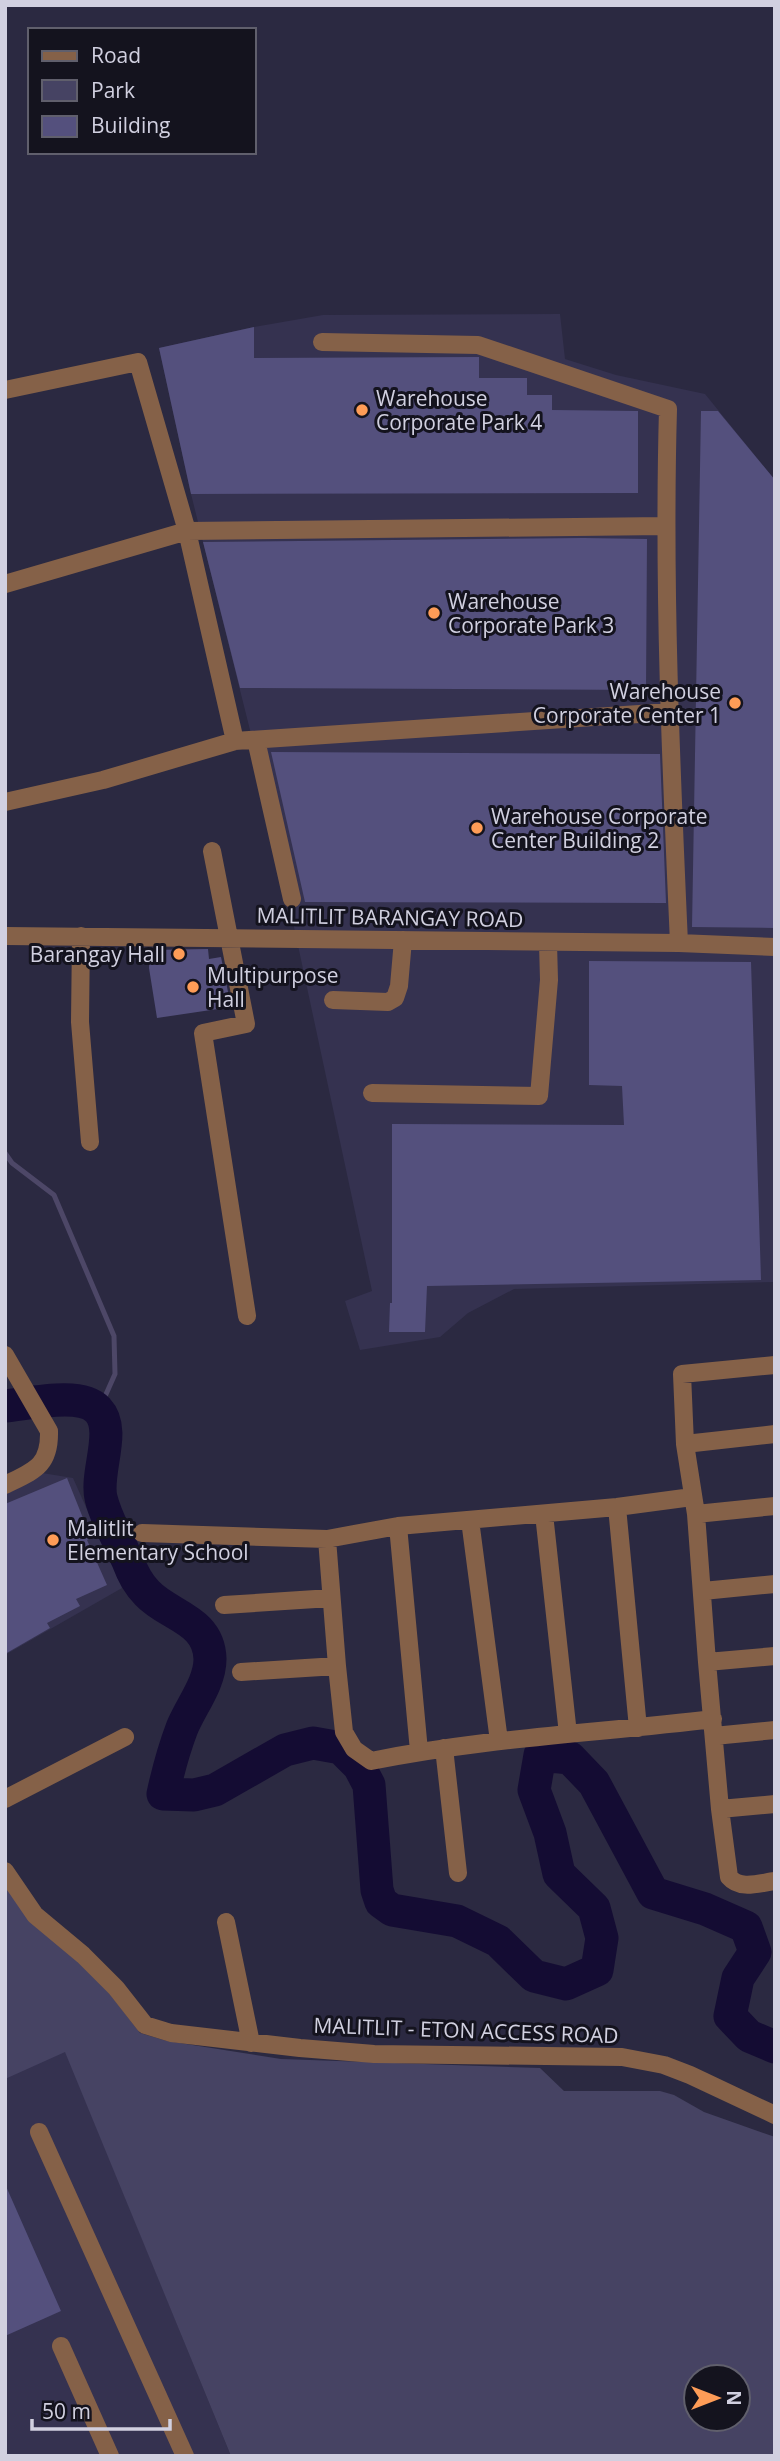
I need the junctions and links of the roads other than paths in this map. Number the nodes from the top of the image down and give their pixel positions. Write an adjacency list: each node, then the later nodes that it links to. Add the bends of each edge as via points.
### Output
1 (322, 342): 3 (street, via 478,345 668,409)
2 (5, 390): 4 (street, via 138,362)
3 (665, 526): 4 (street); 6 (street)
4 (187, 531): 5 (street); 8 (street)
5 (5, 584)
6 (669, 712): 7 (street); 17 (street)
7 (256, 740): 8 (street); 11 (street)
8 (235, 741): 9 (street, via 103,780)
9 (5, 802)
10 (212, 852): 14 (street)
11 (292, 899)
12 (5, 936): 13 (street, MALITLIT BARANGAY ROAD)
13 (81, 936): 14 (street, MALITLIT BARANGAY ROAD); 21 (street, via 80,1022)
14 (229, 937): 15 (street, MALITLIT BARANGAY ROAD); 22 (street, via 246,1024 203,1033)
15 (403, 940): 16 (street, MALITLIT BARANGAY ROAD); 19 (street, via 395,998 388,1002)
16 (548, 943): 17 (street, MALITLIT BARANGAY ROAD); 20 (street, via 539,1096)
17 (679, 943): 18 (street, MALITLIT BARANGAY ROAD)
18 (775, 947)
19 (333, 1000)
20 (372, 1093)
21 (90, 1142)
22 (247, 1316)
23 (5, 1354): 27 (street, via 50,1431 40,1467)
24 (775, 1365): 26 (street, via 682,1374)
25 (775, 1434): 26 (street)
26 (685, 1444): 28 (street)
27 (5, 1485)
28 (694, 1505): 29 (street); 30 (street); 37 (street)
29 (775, 1506)
30 (617, 1507): 31 (street); 45 (street)
31 (544, 1514): 32 (street); 47 (street)
32 (470, 1520): 33 (street); 49 (street)
33 (398, 1526): 35 (street); 51 (street)
34 (142, 1533): 35 (street)
35 (327, 1539): 38 (street)
36 (775, 1584): 37 (street)
37 (703, 1591): 41 (street)
38 (331, 1598): 39 (street); 42 (street)
39 (224, 1605)
40 (775, 1656): 41 (street)
41 (707, 1662): 44 (street)
42 (337, 1666): 43 (street); 51 (street, via 344,1732 354,1749 371,1761)
43 (241, 1672)
44 (714, 1727): 45 (street); 46 (street); 54 (street)
45 (638, 1728): 47 (street)
46 (775, 1730)
47 (568, 1734): 49 (street)
48 (125, 1737): 52 (street)
49 (499, 1741): 50 (street)
50 (444, 1748): 51 (street); 56 (street)
51 (419, 1751)
52 (5, 1798)
53 (775, 1804): 54 (street)
54 (720, 1809): 57 (street, via 729,1877 743,1885)
55 (5, 1871): 59 (street, MALITLIT - ETON ACCESS ROAD, via 35,1915 83,1955 145,2025 171,2033)
56 (458, 1873)
57 (775, 1881)
58 (226, 1922): 59 (street)
59 (251, 2043): 60 (street, MALITLIT - ETON ACCESS ROAD, via 374,2054 622,2057 664,2065)
60 (775, 2115)
61 (39, 2132): 64 (street)
62 (61, 2346): 63 (street)
63 (110, 2456)
64 (185, 2456)

